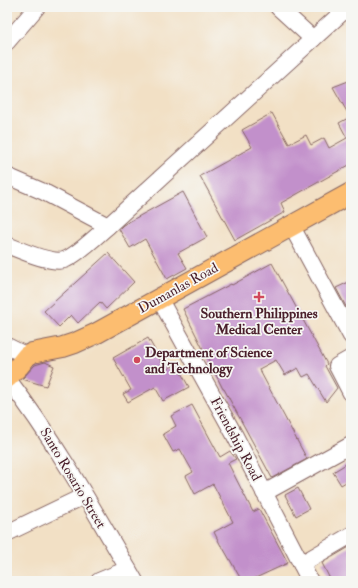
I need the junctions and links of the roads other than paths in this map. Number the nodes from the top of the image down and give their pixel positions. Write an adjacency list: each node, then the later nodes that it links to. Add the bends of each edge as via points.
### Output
1 (37, 7): 5 (street)
2 (278, 7): 4 (street)
3 (348, 7): 4 (street)
4 (313, 39): 9 (street)
5 (7, 42)
6 (7, 176): 9 (street, via 44,192)
7 (351, 192): 8 (main road, Dumanlas Road)
8 (291, 225): 11 (main road, Dumanlas Road); 12 (street)
9 (108, 226): 10 (street, via 71,256 62,260 46,259)
10 (7, 245)
11 (159, 298): 14 (main road, Dumanlas Road, via 75,343); 19 (street, Friendship Road)
12 (351, 336)
13 (7, 346): 14 (street)
14 (27, 356): 16 (main road)
15 (351, 358): 17 (street, via 337,366)
16 (7, 378): 20 (street, Santo Rosario Street, via 33,412)
17 (351, 393)
18 (351, 445): 19 (street)
19 (264, 493): 23 (street, Friendship Road)
20 (84, 496): 21 (street); 24 (street, Santo Rosario Street)
21 (7, 533)
22 (351, 535): 23 (street)
23 (302, 564): 26 (street, Friendship Road)
24 (132, 575): 25 (street)
25 (99, 581)
26 (310, 581)

